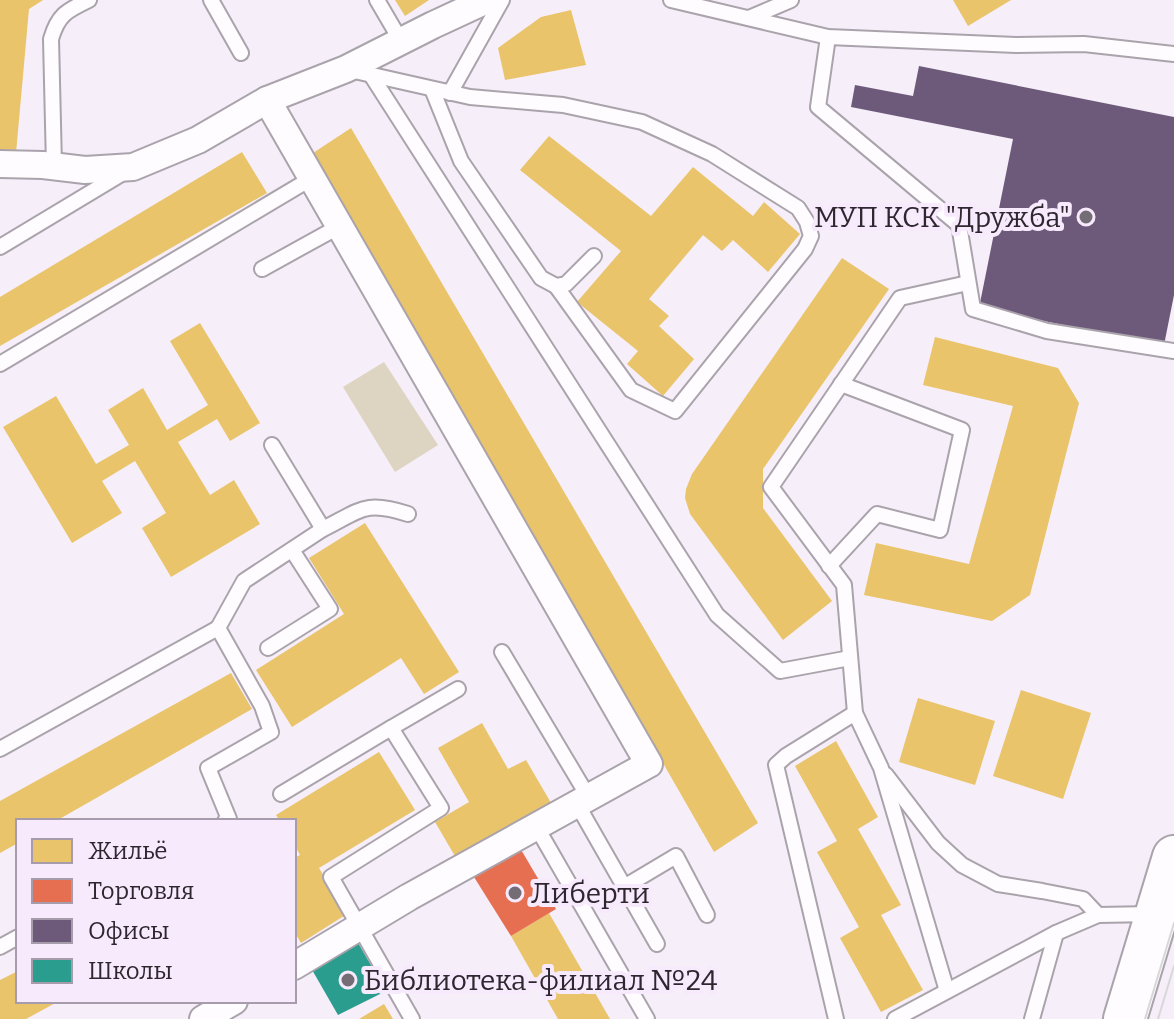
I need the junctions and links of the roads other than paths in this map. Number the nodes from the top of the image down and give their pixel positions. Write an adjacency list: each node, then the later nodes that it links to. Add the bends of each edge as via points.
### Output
1 (89, 0): 18 (lane, via 66,11 51,39)
2 (211, 0): 11 (lane)
3 (377, 0): 10 (lane)
4 (487, 0): 10 (street)
5 (502, 0): 15 (lane)
6 (671, 0): 8 (lane)
7 (791, 0): 8 (lane)
8 (749, 18): 9 (lane)
9 (828, 37): 12 (lane, via 1084,44); 25 (lane, via 818,107 959,225)
10 (401, 41): 13 (street)
11 (241, 53)
12 (1174, 54)
13 (358, 72): 14 (lane); 16 (street); 38 (lane, via 717,615 780,671)
14 (432, 89): 15 (lane); 26 (lane, via 461,161 541,278)
15 (450, 93): 26 (lane, via 563,105 642,122 712,154 798,208 811,236 675,411 631,390)
16 (267, 100): 19 (street, via 198,140); 20 (street)
17 (0, 164): 18 (street)
18 (54, 166): 19 (street)
19 (133, 167): 22 (lane)
20 (312, 178): 21 (street); 28 (lane)
21 (340, 226): 24 (lane); 45 (street, via 649,764)
22 (0, 247)
23 (594, 256): 26 (lane, via 566,284)
24 (262, 269)
25 (968, 283): 27 (lane, via 973,309 1047,331); 29 (lane, via 900,298)
26 (556, 286)
27 (1174, 351)
28 (0, 364)
29 (841, 384): 34 (lane, via 771,487); 34 (lane, via 962,430 940,530 877,514)
30 (272, 445): 32 (lane)
31 (408, 514): 32 (lane, via 366,507)
32 (323, 529): 33 (lane)
33 (292, 550): 35 (lane, via 244,581); 36 (lane, via 330,609)
34 (829, 566): 38 (lane, via 844,585)
35 (218, 628): 42 (lane); 46 (lane, via 271,732 208,768)
36 (268, 648)
37 (502, 652): 45 (lane)
38 (850, 658): 40 (lane)
39 (458, 689): 41 (lane)
40 (855, 713): 43 (lane); 62 (lane, via 776,765)
41 (391, 728): 44 (lane); 53 (lane, via 441,808 331,877)
42 (0, 749)
43 (881, 768): 52 (lane, via 938,843 962,865 998,884 1083,899); 57 (lane)
44 (281, 794)
45 (583, 801): 47 (street); 49 (lane)
46 (229, 819)
47 (536, 826): 53 (street); 61 (lane)
48 (1174, 857): 50 (main road)
49 (624, 887): 51 (lane, via 676,856); 55 (lane)
50 (1157, 914): 52 (lane); 65 (main road)
51 (707, 915)
52 (1098, 915): 54 (lane)
53 (360, 926): 56 (street); 60 (lane)
54 (1056, 933): 57 (lane); 64 (lane)
55 (657, 944)
56 (296, 965)
57 (947, 991): 63 (lane)
58 (231, 1003): 59 (street)
59 (203, 1019)
60 (412, 1019)
61 (647, 1019)
62 (836, 1019)
63 (895, 1019)
64 (1032, 1019)
65 (1125, 1019)

